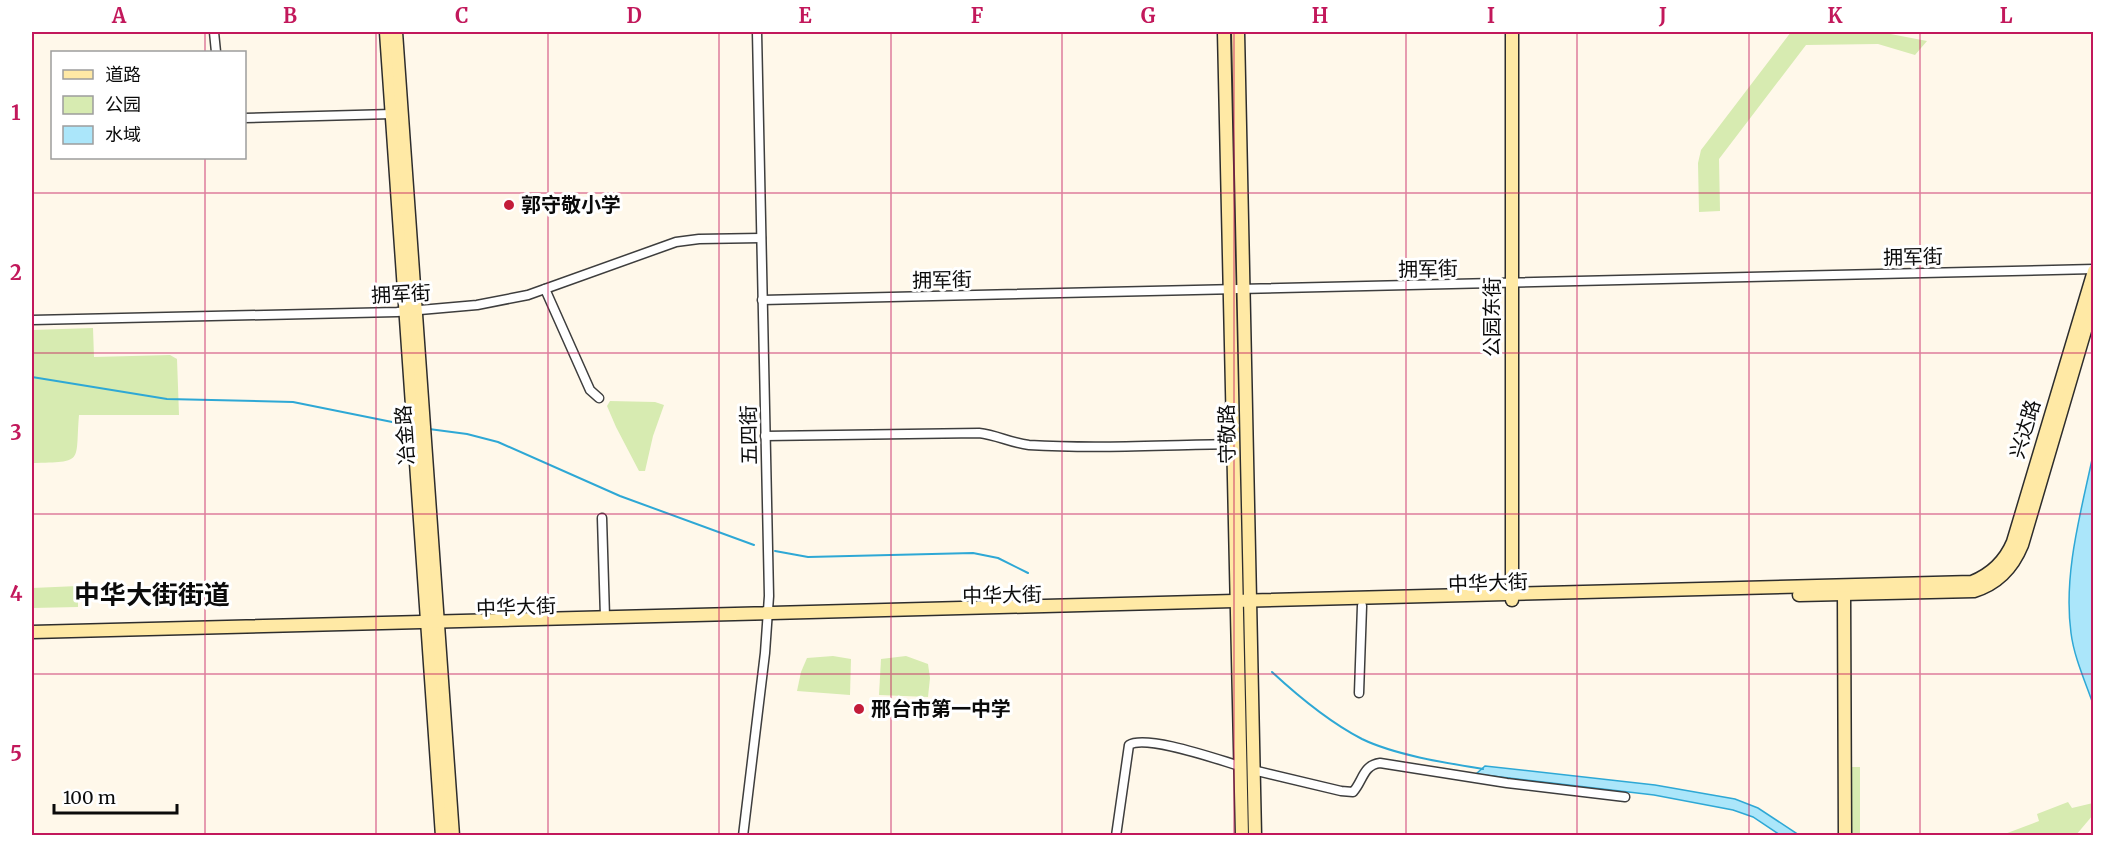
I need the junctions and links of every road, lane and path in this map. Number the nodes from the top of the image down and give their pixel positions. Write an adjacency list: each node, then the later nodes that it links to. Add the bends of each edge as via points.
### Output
1 (214, 32): 8 (street)
2 (386, 32): 9 (street, 冶金路)
3 (396, 32): 19 (street, 冶金路)
4 (757, 32): 11 (street, 五四街)
5 (1224, 32): 16 (street, 守敬路)
6 (1238, 32): 15 (street, 守敬路)
7 (1512, 32): 13 (street, 公园东街)
8 (216, 51)
9 (392, 114): 10 (street); 19 (street, 冶金路)
10 (246, 118)
11 (761, 238): 14 (street, 拥军街, via 676,242); 17 (street, 五四街)
12 (2094, 270): 13 (street, 拥军街); 25 (street, 兴达路, via 2013,542 2005,558)
13 (1512, 283): 15 (street, 拥军街); 27 (street, 公园东街)
14 (545, 289): 19 (street, 拥军街, via 506,300); 21 (street, via 590,390)
15 (1243, 289): 16 (street, 拥军街); 28 (street, 守敬路)
16 (1230, 290): 17 (street, 拥军街); 23 (street, 守敬路)
17 (762, 300): 22 (street, 五四街)
18 (2094, 300): 25 (street, 兴达路, via 2018,555 2001,577 1988,585)
19 (410, 311): 20 (street, 拥军街); 33 (street, 冶金路)
20 (32, 320)
21 (599, 398)
22 (765, 436): 23 (street, via 979,434 1029,445); 31 (street, 五四街)
23 (1234, 444): 29 (street, 守敬路)
24 (602, 518): 32 (street)
25 (1973, 587): 26 (street, 中华大街); 27 (street, 中华大街)
26 (1844, 594): 27 (street, 中华大街); 46 (street)
27 (1512, 598): 28 (street, 中华大街); 30 (street, 中华大街)
28 (1250, 604): 29 (street, 中华大街); 30 (street, 中华大街); 38 (street, 守敬路)
29 (1237, 605): 31 (street, 中华大街); 37 (street, 守敬路)
30 (1362, 606): 36 (street)
31 (768, 616): 32 (street, 中华大街); 33 (street, 中华大街); 42 (street, 五四街)
32 (605, 617): 33 (street, 中华大街)
33 (433, 625): 34 (street, 中华大街); 35 (street, 中华大街); 40 (street, 冶金路); 41 (street, 冶金路)
34 (32, 632)
35 (32, 639)
36 (1359, 693)
37 (1240, 766): 43 (street, via 1151,741 1134,742 1129,745); 44 (street, 守敬路)
38 (1253, 770): 39 (street, via 1353,792 1366,769 1380,763); 45 (street, 守敬路)
39 (1624, 797)
40 (442, 836)
41 (453, 836)
42 (743, 836)
43 (1116, 836)
44 (1242, 836)
45 (1255, 836)
46 (1845, 836)

